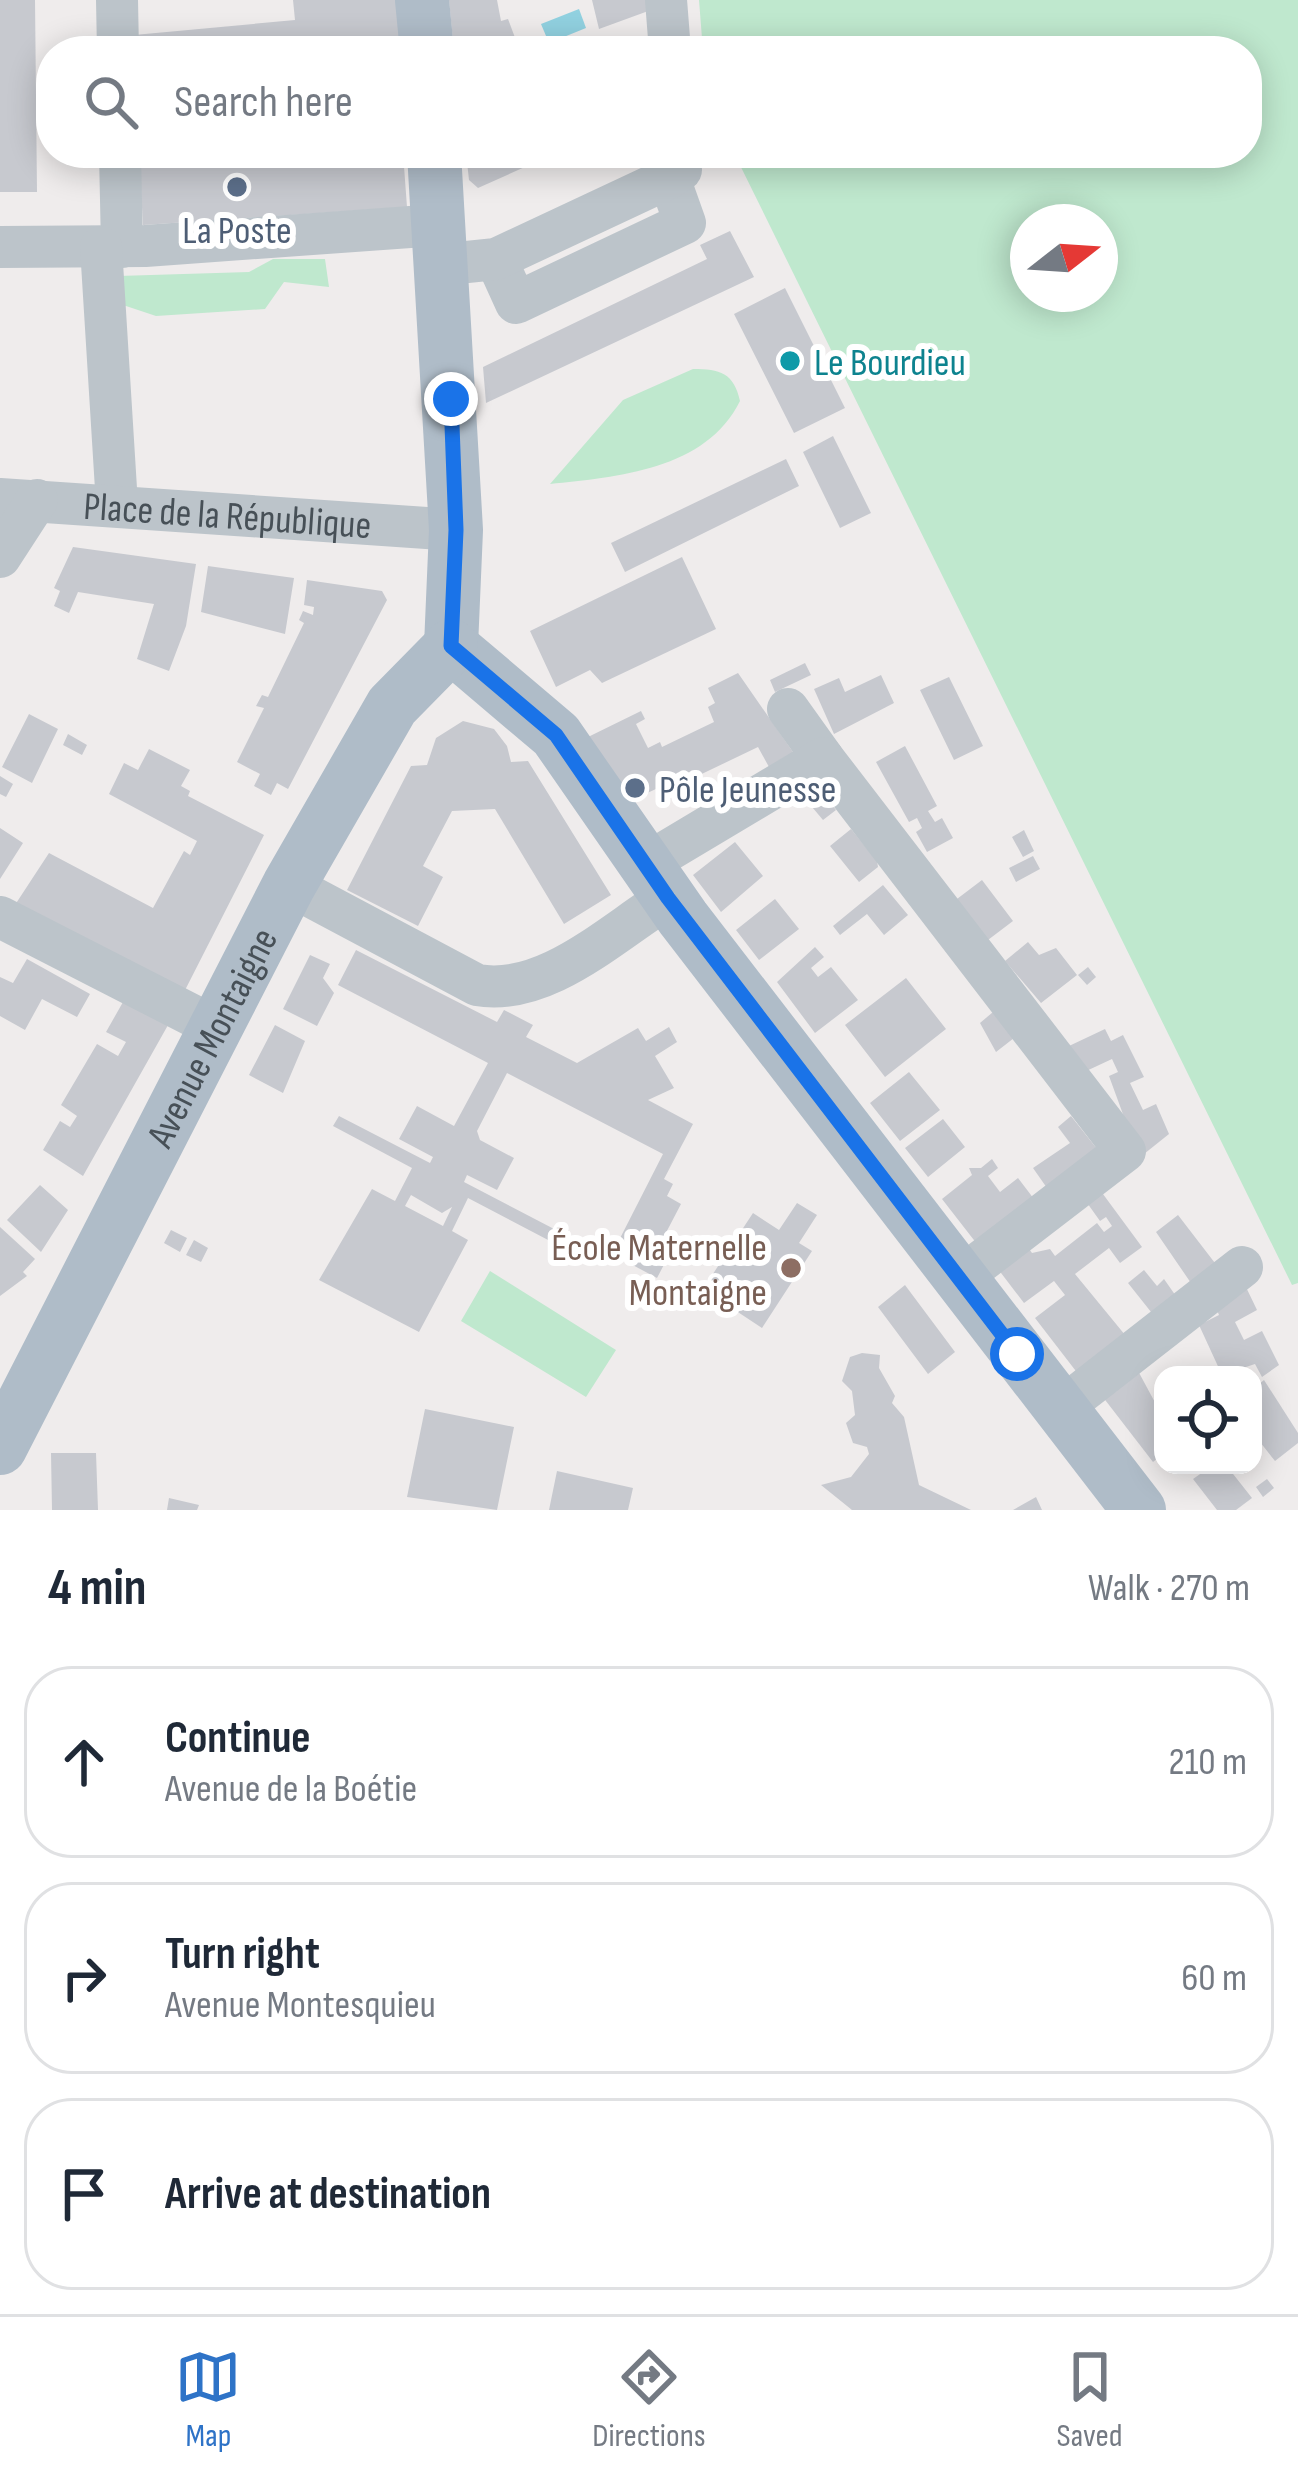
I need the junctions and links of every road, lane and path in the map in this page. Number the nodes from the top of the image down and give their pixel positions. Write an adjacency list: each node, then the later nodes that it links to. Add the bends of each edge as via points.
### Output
1 (117, 0): 4 (street)
2 (422, 0): 5 (main road)
3 (666, 0): 6 (street)
4 (118, 36)
5 (426, 36)
6 (669, 36)
7 (119, 168): 11 (street)
8 (435, 168): 10 (main road)
9 (670, 168): 10 (street, via 496,259)
10 (440, 245): 11 (street); 15 (main road)
11 (112, 247): 12 (street); 14 (street)
12 (0, 248)
13 (18, 500): 14 (street, Place de la République); 16 (street)
14 (117, 506): 15 (street, Place de la République)
15 (456, 530): 17 (main road)
16 (0, 556)
17 (451, 646): 20 (main road, via 556,735); 21 (main road, Avenue Montaigne, via 392,706)
18 (788, 709): 19 (street)
19 (824, 758): 20 (street); 25 (street, via 1125,1151)
20 (656, 881): 21 (street, via 533,984 506,990 477,985); 25 (main road)
21 (289, 885): 23 (main road, Avenue Montaigne)
22 (0, 917): 23 (street)
23 (217, 1028): 27 (main road, Avenue Montaigne)
24 (1242, 1268): 26 (street)
25 (957, 1280): 26 (main road)
26 (1060, 1409): 28 (main road)
27 (0, 1448)
28 (1139, 1510)

